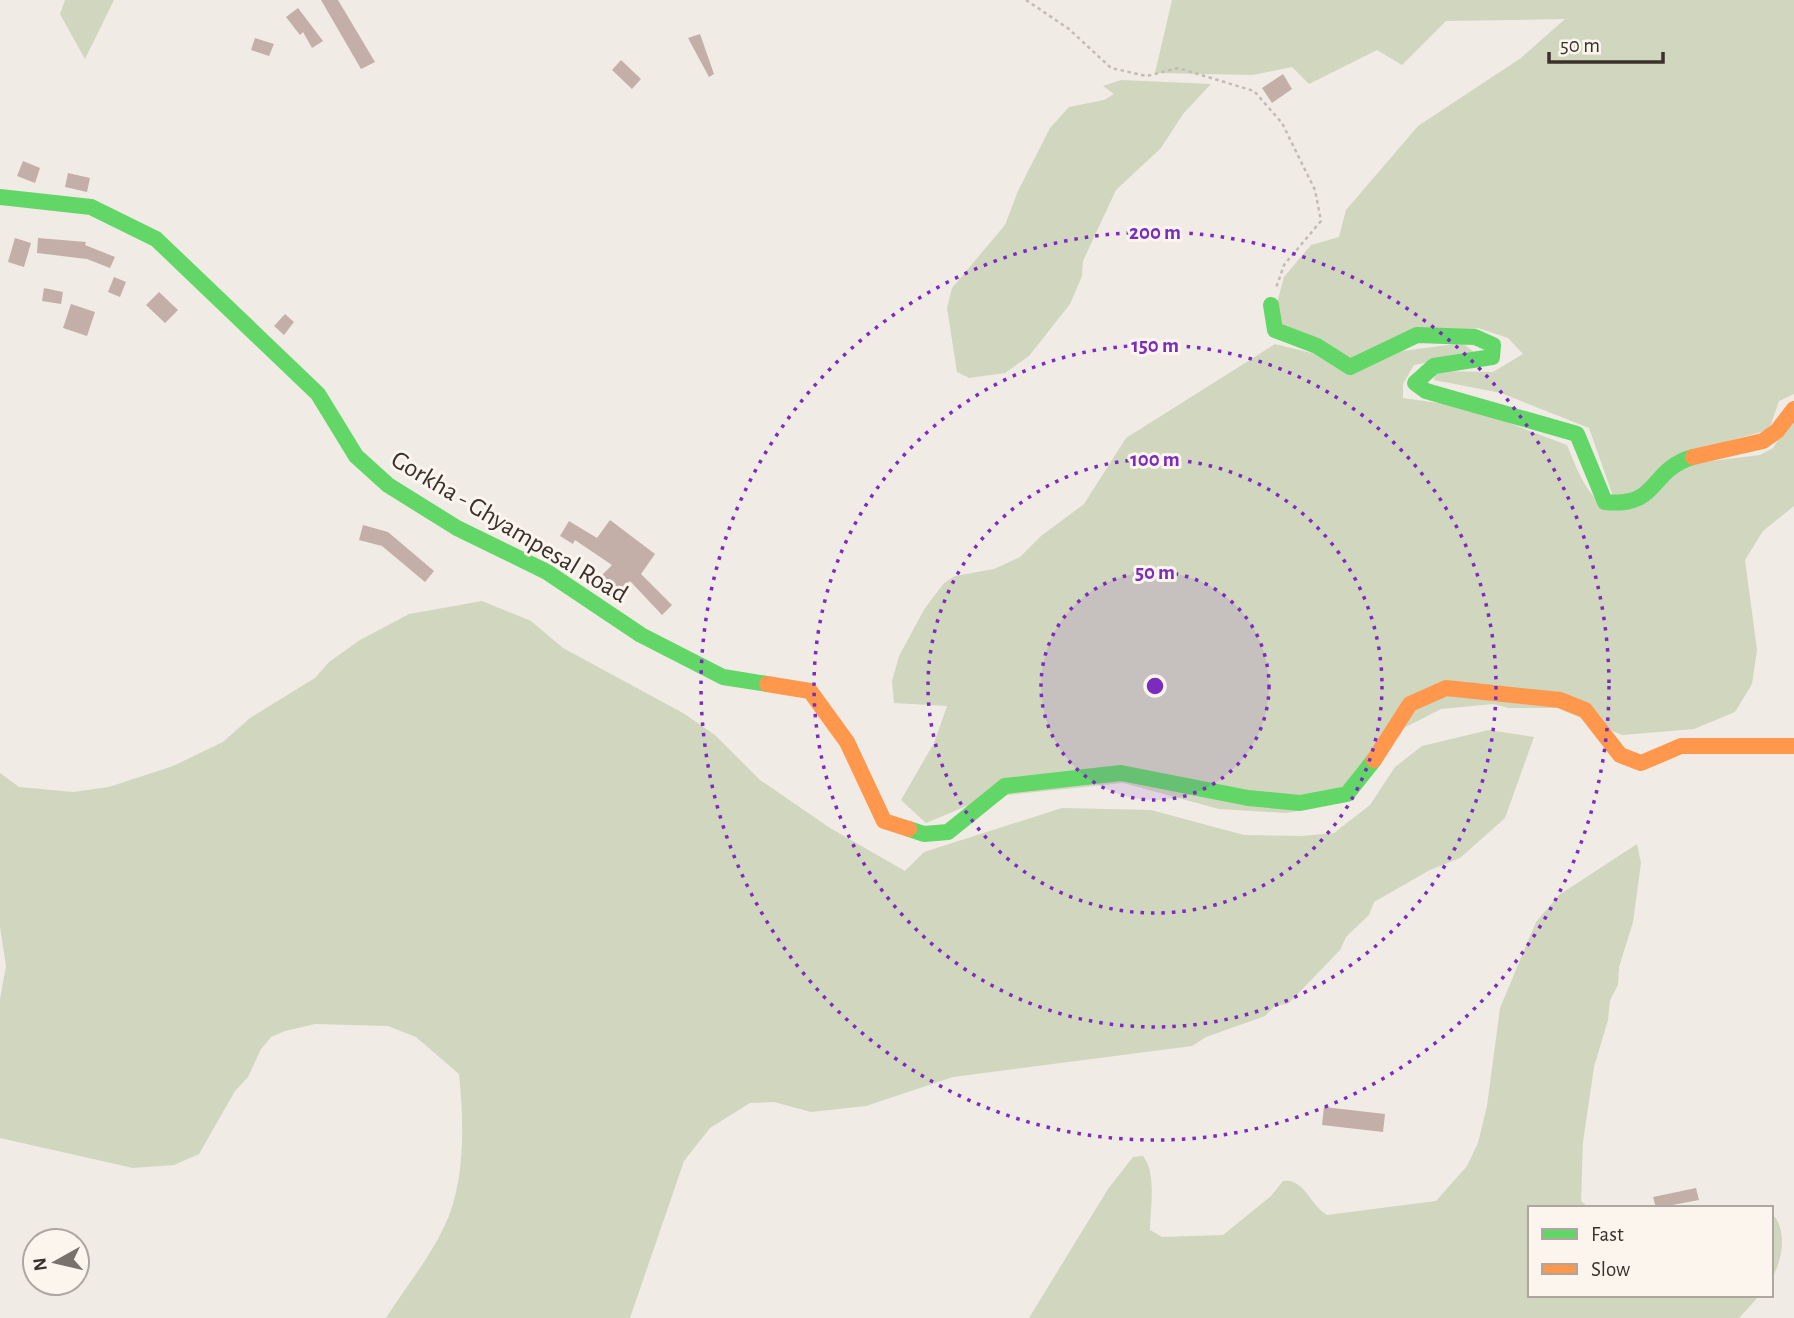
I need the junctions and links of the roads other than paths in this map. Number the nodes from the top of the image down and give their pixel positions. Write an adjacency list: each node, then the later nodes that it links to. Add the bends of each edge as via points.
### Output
1 (0, 197): 4 (main road, Gorkha - Ghyampesal Road, via 91,207 156,239 318,394 356,456 388,485 457,528 547,572 641,635 723,677 810,691 847,742 884,821 924,834 948,832 1005,786 1121,773 1248,798 1300,803 1347,794 1410,704 1446,688 1560,700 1586,710 1620,755 1641,763 1681,746)
2 (1271, 305): 3 (main road, via 1275,330 1317,346 1350,367 1417,335 1475,337 1493,345 1492,357 1434,366 1415,383 1426,391 1577,434 1605,502 1628,506 1649,494 1675,463 1774,434)
3 (1794, 409)
4 (1794, 746)

